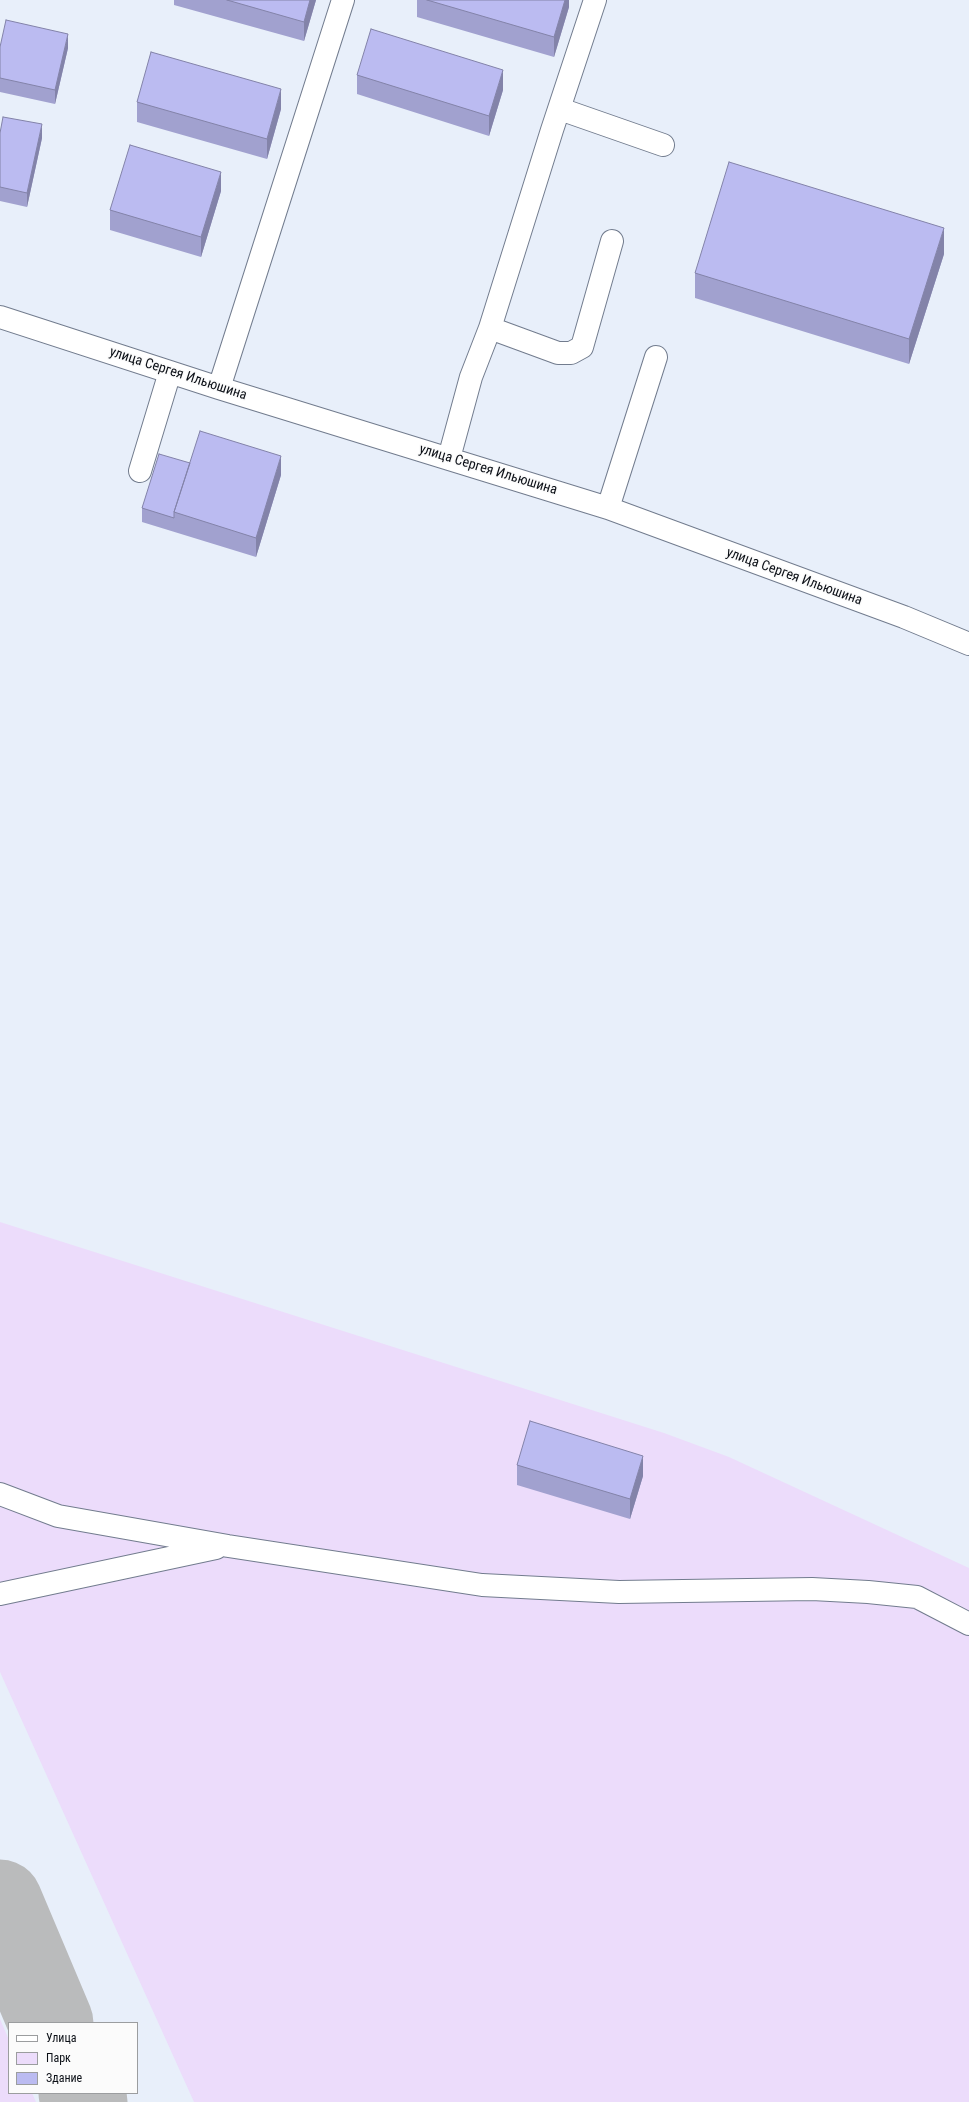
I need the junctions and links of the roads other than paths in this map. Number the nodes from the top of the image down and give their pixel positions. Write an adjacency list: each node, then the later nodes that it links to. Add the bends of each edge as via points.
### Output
1 (343, 0): 10 (street)
2 (595, 0): 3 (street)
3 (560, 109): 4 (street); 7 (street)
4 (663, 145)
5 (612, 240): 7 (street, via 582,347 571,353 558,353)
6 (0, 316): 9 (street, улица Сергея Ильюшина)
7 (490, 328): 11 (street, via 471,377)
8 (656, 357): 13 (street)
9 (170, 372): 10 (street, улица Сергея Ильюшина); 12 (street)
10 (219, 388): 11 (street, улица Сергея Ильюшина)
11 (449, 458): 13 (street, улица Сергея Ильюшина)
12 (140, 471)
13 (608, 508): 14 (street, улица Сергея Ильюшина, via 904,617)
14 (969, 644)
15 (0, 1494): 16 (street, via 58,1516)
16 (228, 1546): 17 (street); 18 (street, via 482,1585 619,1592 812,1589 868,1592 917,1598)
17 (0, 1594)
18 (969, 1624)

